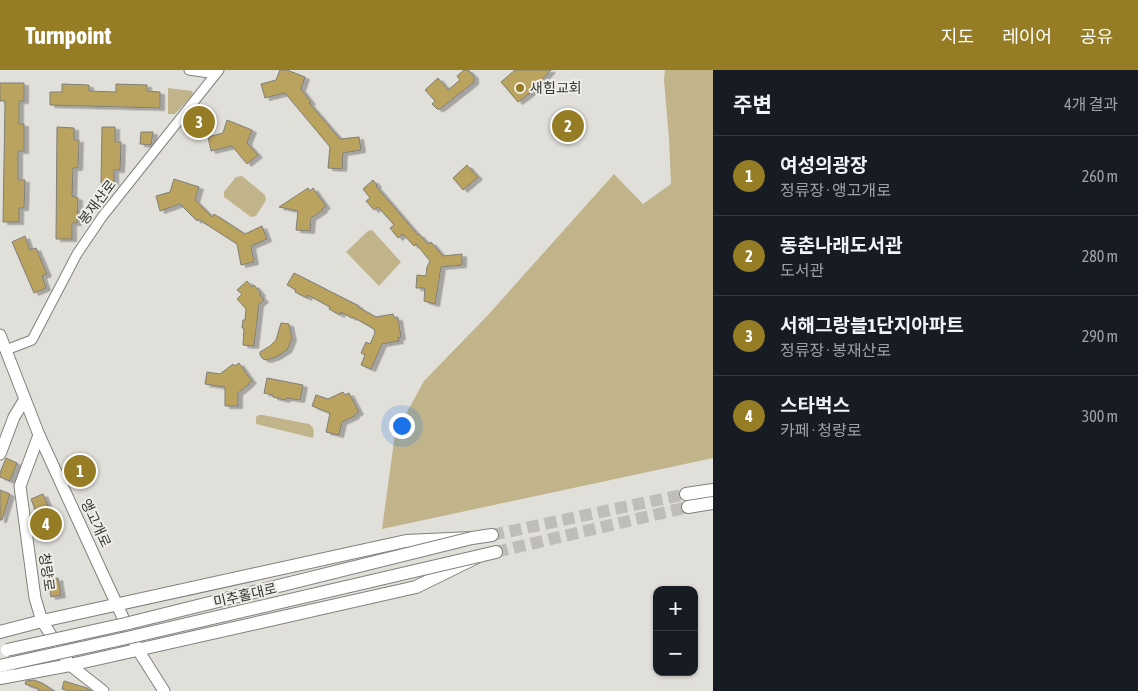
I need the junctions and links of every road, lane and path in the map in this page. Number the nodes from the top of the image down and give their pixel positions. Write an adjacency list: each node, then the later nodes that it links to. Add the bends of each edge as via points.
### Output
1 (189, 70): 2 (street)
2 (218, 72): 4 (street, 봉재산로, via 76,254 32,340)
3 (0, 335): 4 (street, 앵고개로)
4 (6, 350): 5 (street, 앵고개로)
5 (25, 399): 6 (street, 앵고개로); 7 (street, via 14,417)
6 (39, 435): 14 (street, 앵고개로); 15 (street, 청량로, via 20,486 35,598)
7 (0, 454)
8 (713, 490): 9 (main road, via 687,500)
9 (713, 503)
10 (492, 535): 11 (main road, 미추홀대로)
11 (472, 538): 14 (main road, via 406,541); 17 (main road, 미추홀대로, bridge, via 125,624)
12 (496, 552): 13 (main road, 미추홀대로)
13 (478, 556): 18 (main road, via 416,587); 19 (main road, 미추홀대로, bridge)
14 (117, 605): 15 (main road); 18 (street, 앵고개로)
15 (42, 620): 16 (main road); 20 (street, 청량로)
16 (0, 632)
17 (3, 650)
18 (138, 650): 20 (main road); 23 (street, 앵고개로)
19 (6, 665)
20 (70, 665): 21 (main road); 22 (street, 청량로)
21 (0, 678)
22 (103, 691)
23 (164, 691)

